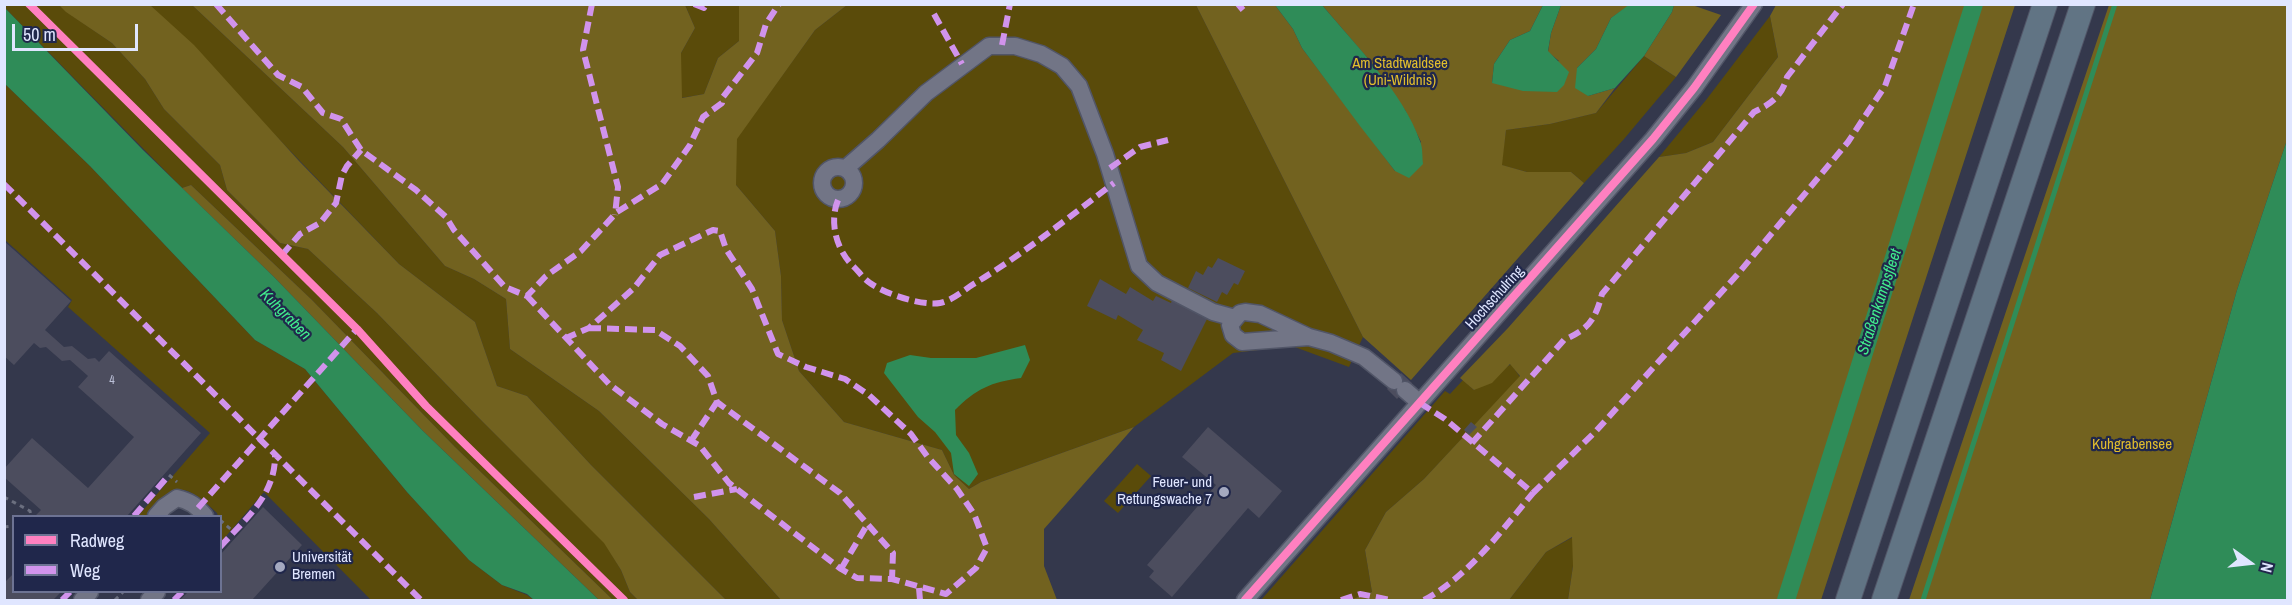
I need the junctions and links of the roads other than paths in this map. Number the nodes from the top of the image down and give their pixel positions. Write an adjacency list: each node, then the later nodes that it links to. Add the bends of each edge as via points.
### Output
1 (1754, 4): 7 (street, Hochschulring, via 1653,139)
2 (2045, 4): 11 (highway)
3 (2083, 4): 12 (highway)
4 (846, 168): 5 (street, via 926,93 989,46 1015,46 1041,54 1062,66 1079,87 1105,154 1139,266 1157,283 1212,312)
5 (1235, 318): 6 (street, via 1245,312 1260,314); 6 (street, via 1230,325 1233,335 1242,342)
6 (1309, 337): 7 (street, via 1364,357)
7 (1420, 403): 10 (street, Hochschulring)
8 (157, 515): 9 (street, via 177,498 188,501)
9 (204, 515)
10 (1245, 600)
11 (1848, 600)
12 (1884, 600)

